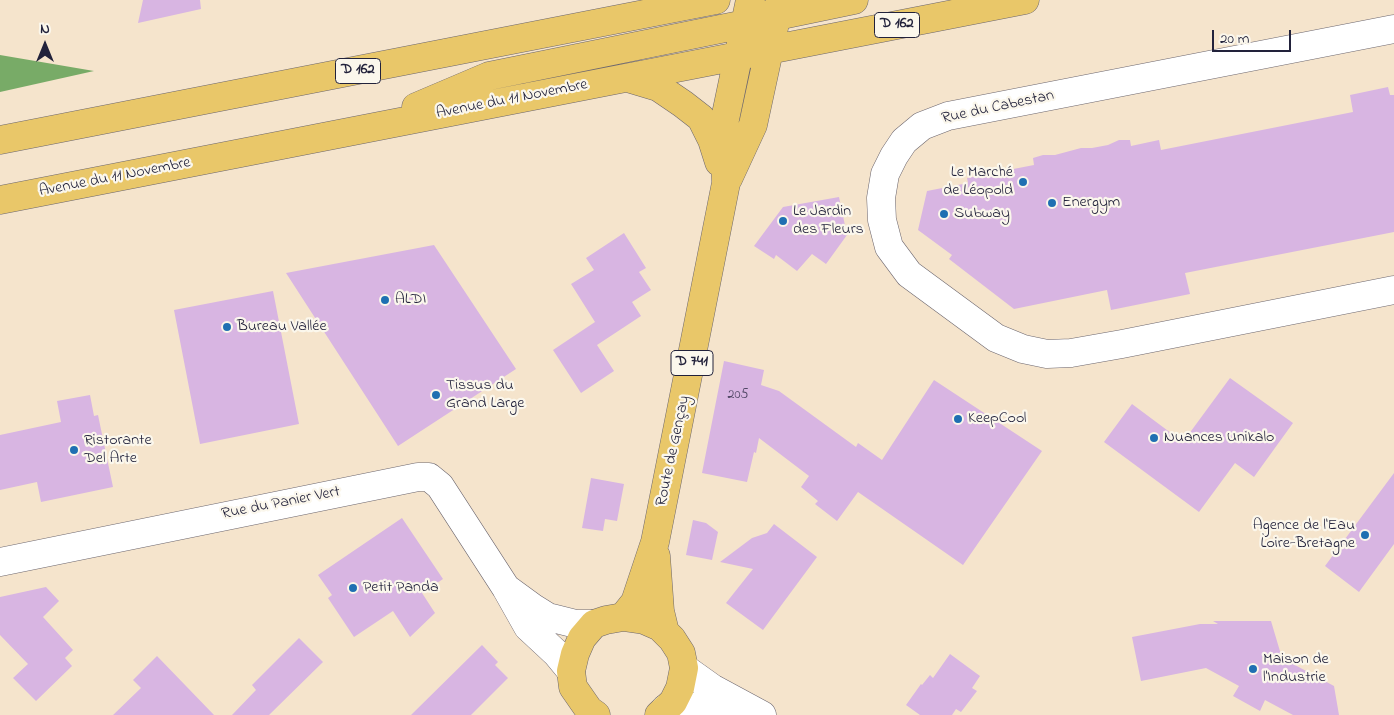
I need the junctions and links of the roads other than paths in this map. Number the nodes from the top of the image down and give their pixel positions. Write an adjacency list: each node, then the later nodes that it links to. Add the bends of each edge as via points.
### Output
1 (716, 0): 5 (main road, D 162)
2 (854, 0): 4 (main road)
3 (1025, 0): 8 (main road, Avenue du 11 Novembre / D 162)
4 (775, 5): 6 (main road); 8 (main road, Route de Gençay / D 741); 9 (main road)
5 (665, 6): 12 (main road, D 162)
6 (747, 12): 9 (main road, Route de Gençay / D 741); 11 (main road, via 489,76)
7 (1394, 29): 15 (street, Rue du Cabestan, via 948,116 922,126 904,141 885,174 881,198 882,220 889,247 909,274 996,338 1047,354 1122,344)
8 (769, 50): 9 (main road, Avenue du 11 Novembre / D 162); 13 (main road, Route de Gençay / D 741, via 753,125)
9 (738, 56): 10 (main road, Avenue du 11 Novembre / D 162); 13 (main road, Route de Gençay / D 741, via 724,124)
10 (627, 78): 11 (main road, Avenue du 11 Novembre / D 162); 13 (main road, via 658,88 701,118)
11 (367, 129): 14 (main road, Avenue du 11 Novembre / D 162)
12 (0, 140)
13 (726, 183): 16 (main road, Route de Gençay / D 741)
14 (0, 200)
15 (1394, 290)
16 (655, 542): 19 (main road, Route de Gençay / D 741, via 635,602); 21 (main road, Route de Gençay / D 741, via 660,611)
17 (0, 562): 18 (street, Rue du Panier Vert, via 418,476 429,477 440,486)
18 (506, 588): 20 (street, Rue du Panier Vert, via 548,616 576,624); 23 (street, Rue du Panier Vert, via 528,627)
19 (623, 617): 20 (main road); 21 (main road, via 644,620)
20 (594, 624): 23 (main road, via 582,638)
21 (665, 632): 22 (main road, via 681,653)
22 (684, 668): 24 (main road, via 673,702); 27 (street, via 712,688)
23 (571, 671): 25 (main road, via 574,687)
24 (662, 712): 26 (street, via 699,706)
25 (596, 715)
26 (740, 715)
27 (762, 715)

